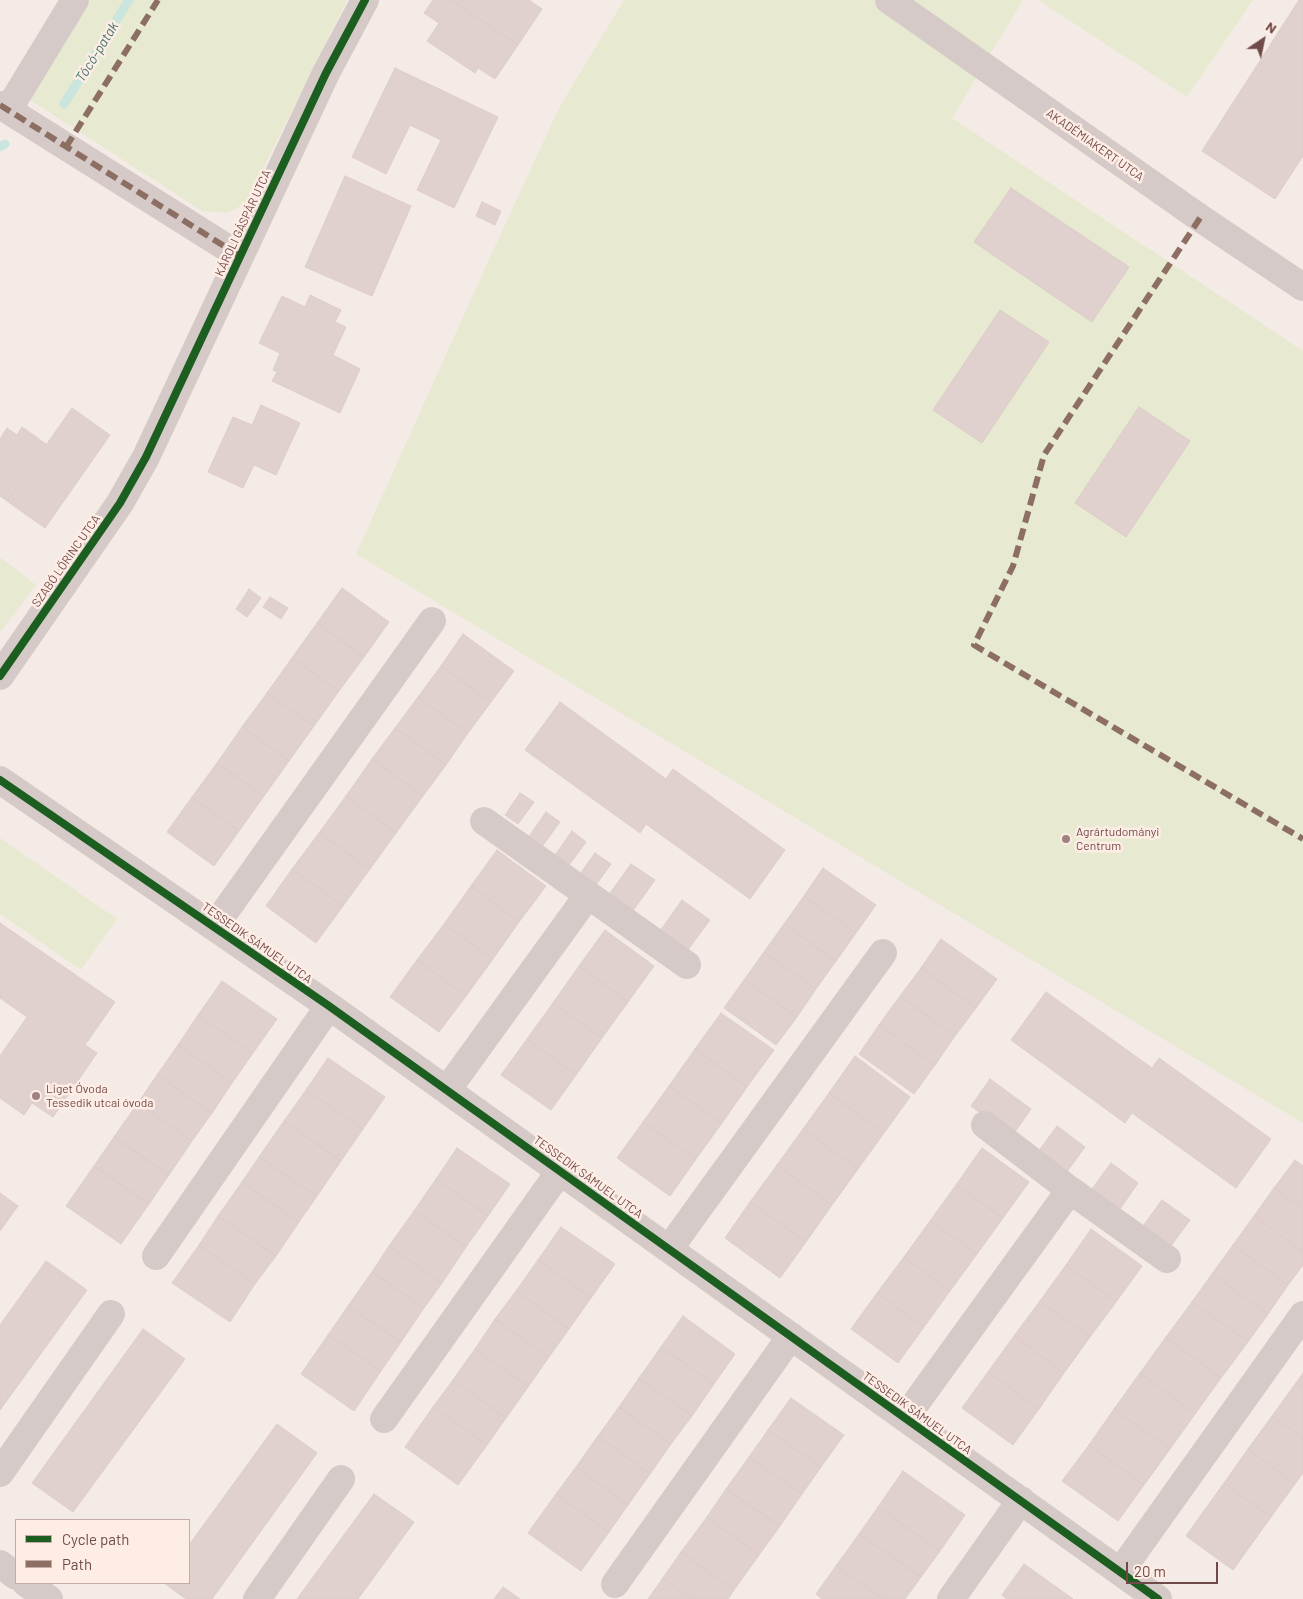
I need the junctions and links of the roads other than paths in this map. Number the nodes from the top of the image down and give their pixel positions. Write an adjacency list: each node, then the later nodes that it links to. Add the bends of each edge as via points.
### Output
1 (75, 0): 4 (street)
2 (365, 0): 5 (street, KÁROLI GÁSPÁR UTCA, via 326,73)
3 (889, 0): 6 (street, AKADÉMIAKERT UTCA, via 1200,218)
4 (4, 107): 5 (street)
5 (240, 256): 7 (street, KÁROLI GÁSPÁR UTCA)
6 (1303, 286)
7 (146, 457): 9 (street, SZABÓ LŐRINC UTCA, via 120,503)
8 (432, 621): 13 (street)
9 (0, 676)
10 (0, 780): 13 (street, TESSEDIK SÁMUEL UTCA)
11 (484, 821): 12 (street)
12 (588, 895): 15 (street); 17 (street)
13 (214, 927): 16 (street, TESSEDIK SÁMUEL UTCA)
14 (883, 953): 21 (street)
15 (687, 965)
16 (329, 1006): 17 (street, TESSEDIK SÁMUEL UTCA); 22 (street)
17 (447, 1090): 19 (street, TESSEDIK SÁMUEL UTCA)
18 (985, 1125): 20 (street)
19 (560, 1171): 21 (street, TESSEDIK SÁMUEL UTCA); 28 (street)
20 (1070, 1190): 23 (street); 27 (street)
21 (669, 1249): 26 (street, TESSEDIK SÁMUEL UTCA)
22 (156, 1256)
23 (1167, 1259)
24 (111, 1314): 29 (street)
25 (1303, 1315): 33 (street)
26 (790, 1336): 27 (street, TESSEDIK SÁMUEL UTCA); 36 (street)
27 (905, 1418): 31 (street, TESSEDIK SÁMUEL UTCA)
28 (384, 1419)
29 (0, 1472)
30 (341, 1479): 38 (street)
31 (1021, 1500): 33 (street, TESSEDIK SÁMUEL UTCA); 39 (street)
32 (0, 1564): 34 (street)
33 (1120, 1572): 40 (street, TESSEDIK SÁMUEL UTCA)
34 (15, 1575)
35 (27, 1584): 37 (street)
36 (615, 1584)
37 (49, 1599)
38 (257, 1599)
39 (951, 1599)
40 (1158, 1599)

